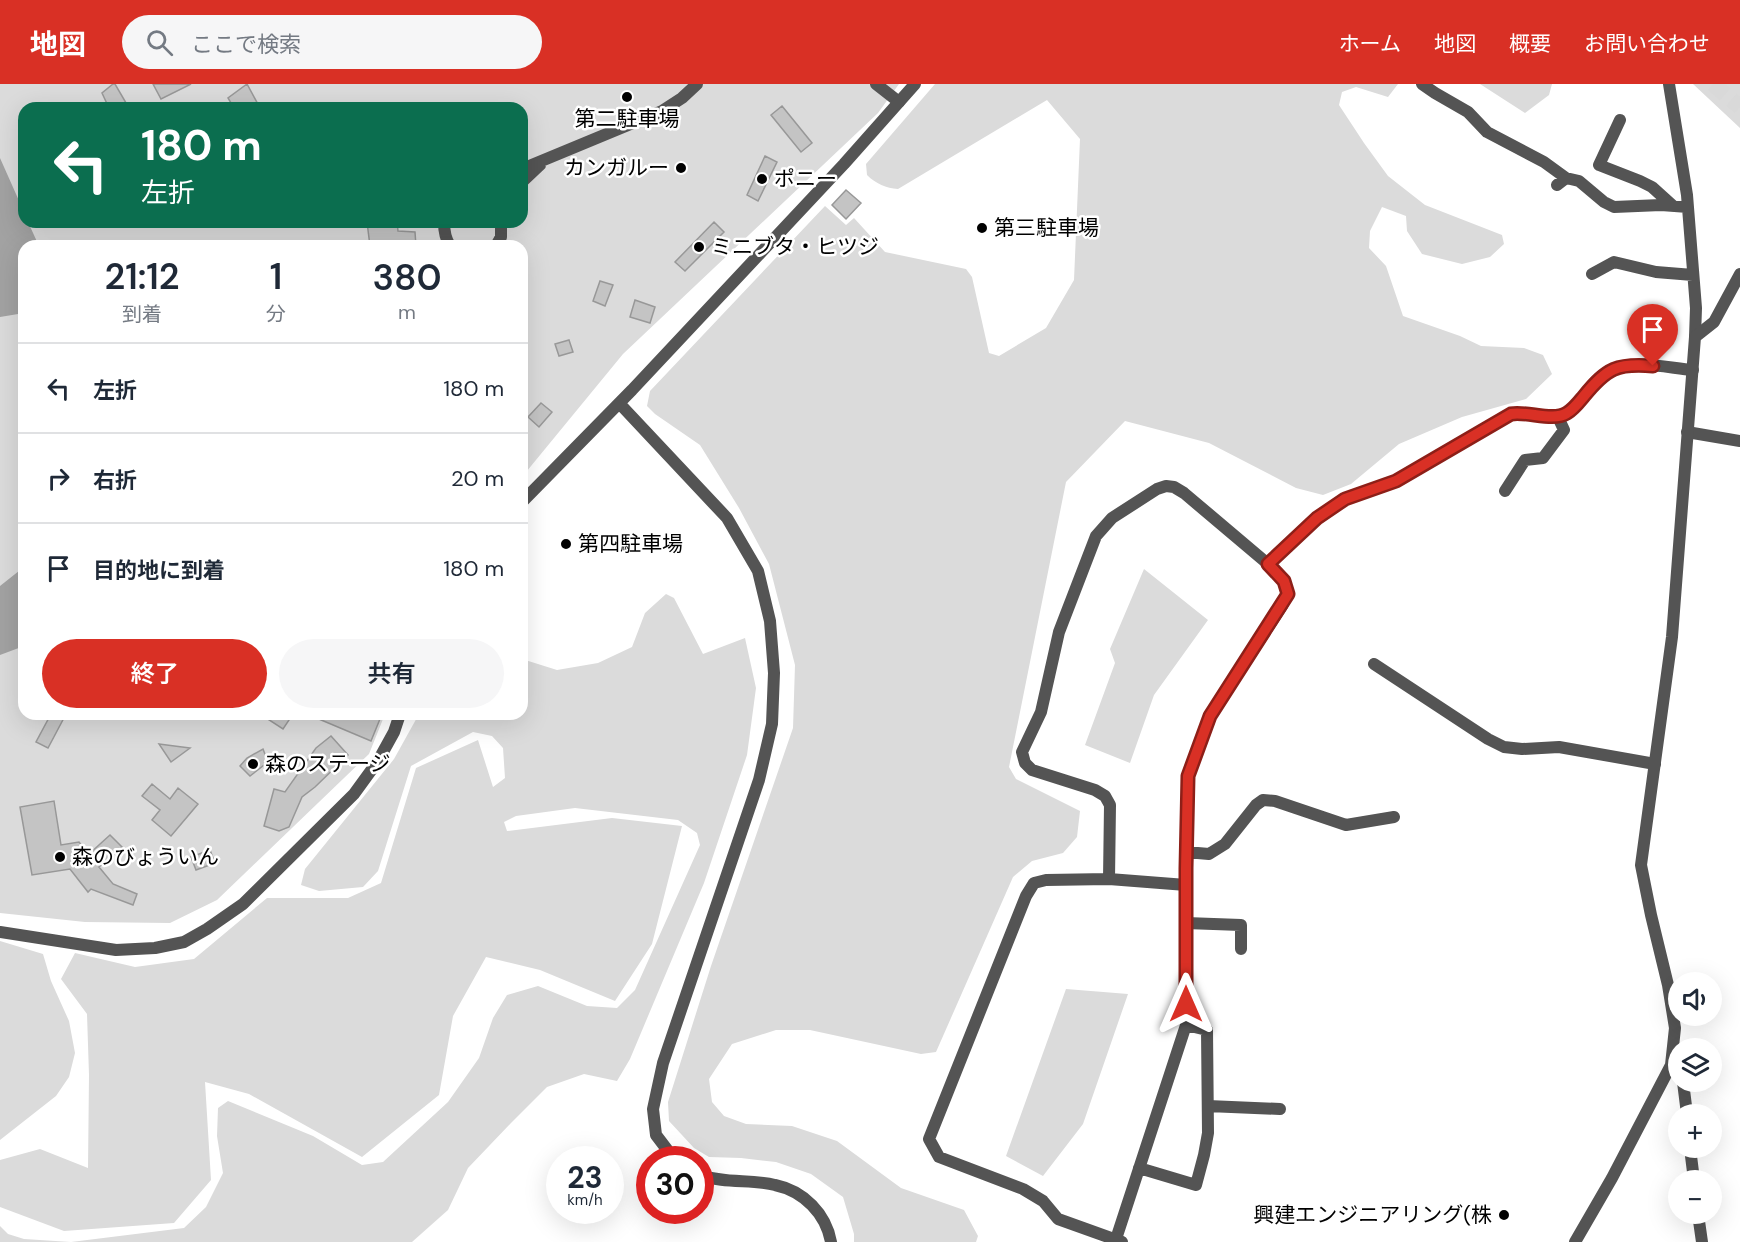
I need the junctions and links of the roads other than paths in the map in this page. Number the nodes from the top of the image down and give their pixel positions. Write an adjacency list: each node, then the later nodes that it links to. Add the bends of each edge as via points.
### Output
1 (696, 84): 8 (street, via 662,111)
2 (876, 84): 6 (street)
3 (1422, 84): 11 (street, via 1468,112 1487,132 1544,162 1562,182 1579,181 1614,207)
4 (1669, 84): 12 (street)
5 (913, 85): 6 (street)
6 (899, 102): 18 (street)
7 (1620, 120): 11 (street, via 1599,165 1640,181)
8 (548, 159): 9 (street); 10 (street)
9 (528, 167)
10 (528, 177)
11 (1673, 206): 12 (street)
12 (1688, 207): 15 (street)
13 (1592, 274): 15 (street, via 1614,262)
14 (1740, 274): 16 (street, via 1714,322)
15 (1693, 276): 16 (street)
16 (1695, 338): 17 (street)
17 (1692, 370): 19 (street, via 1633,364 1614,368 1595,382 1568,413); 20 (street)
18 (619, 403): 23 (street); 40 (street, via 727,518 758,572 773,652 772,724 759,780 663,1063 653,1109 656,1135)
19 (1558, 417): 22 (street, via 1564,430 1542,458 1525,460); 24 (street, via 1511,414 1396,481 1345,499 1317,518)
20 (1687, 432): 21 (street); 27 (street, via 1672,637)
21 (1740, 441)
22 (1505, 491)
23 (528, 495)
24 (1268, 564): 29 (street, via 1284,581 1288,594 1210,716 1188,776); 30 (street, via 1174,487 1157,489 1133,503 1096,536 1059,632 1041,712 1022,752 1032,770 1105,796 1110,805)
25 (1374, 664): 27 (street, via 1504,747 1559,747)
26 (398, 720): 33 (street, via 378,761 354,794 243,904 184,942 116,950)
27 (1655, 764): 36 (street, via 1641,865 1668,986)
28 (1394, 817): 29 (street, via 1346,825 1263,800 1224,844 1209,854)
29 (1186, 852): 31 (street)
30 (1109, 879): 31 (street); 44 (street, via 1034,883 929,1139 939,1157 1023,1189 1043,1201 1058,1219)
31 (1186, 885): 32 (street)
32 (1186, 923): 34 (street, via 1241,925); 35 (street)
33 (0, 932)
34 (1241, 949)
35 (1186, 1024): 38 (street, via 1207,1030); 41 (street)
36 (1675, 1038)
37 (1668, 1082): 46 (street)
38 (1208, 1106): 39 (street); 41 (street, via 1208,1133 1196,1185)
39 (1280, 1109)
40 (664, 1146)
41 (1139, 1168): 44 (street)
42 (714, 1179): 45 (street, via 776,1185 799,1194 817,1209)
43 (1699, 1224): 47 (street)
44 (1120, 1241)
45 (831, 1242)
46 (1575, 1242)
47 (1702, 1242)

